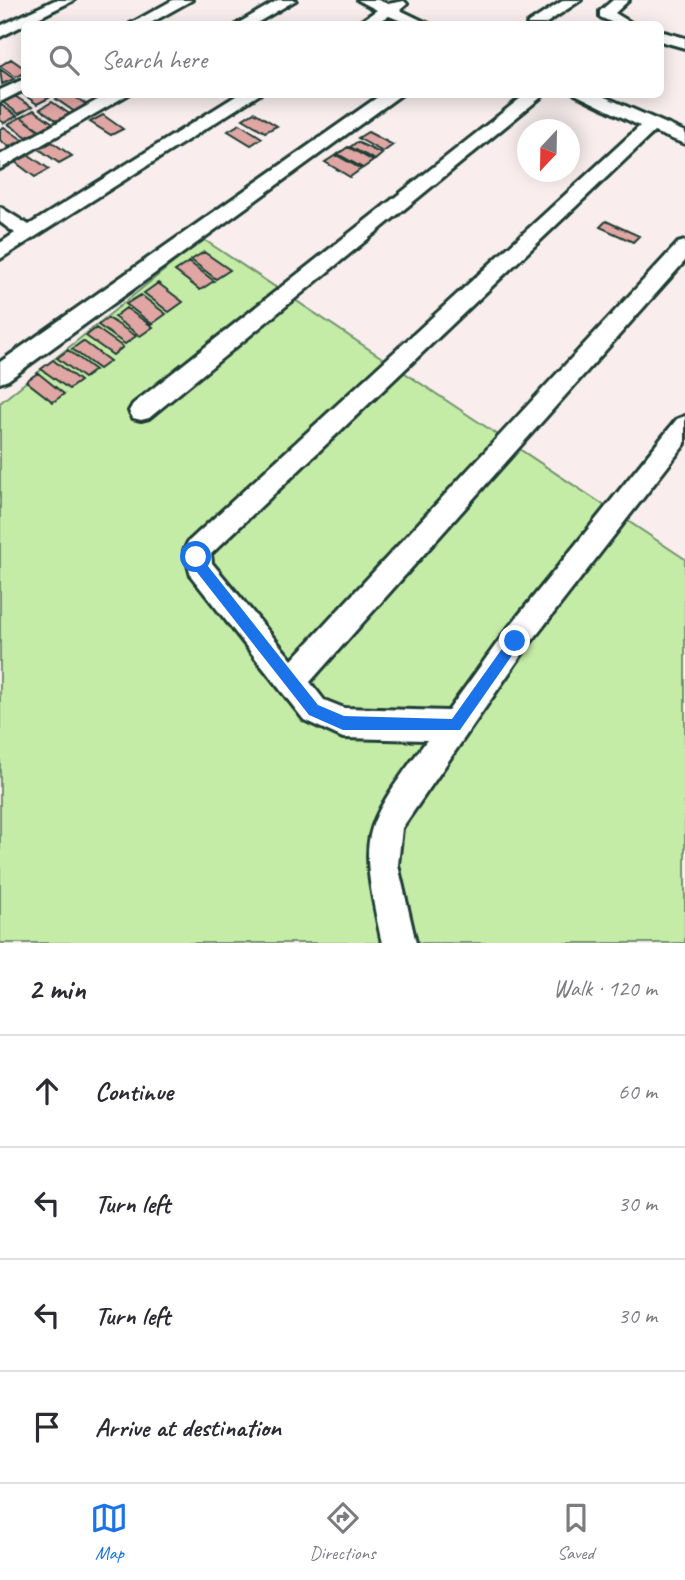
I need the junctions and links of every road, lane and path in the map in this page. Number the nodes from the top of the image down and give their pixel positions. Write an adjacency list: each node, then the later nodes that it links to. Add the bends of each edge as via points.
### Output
1 (68, 0): 9 (street)
2 (185, 0): 10 (street)
3 (289, 0): 11 (street)
4 (365, 0): 8 (street)
5 (406, 0): 8 (street)
6 (574, 0): 14 (street)
7 (622, 0): 15 (street, via 605,14)
8 (388, 10): 12 (street); 13 (street)
9 (23, 21)
10 (144, 21)
11 (250, 21)
12 (369, 21)
13 (414, 21)
14 (540, 21)
15 (620, 21)
16 (21, 22): 17 (street)
17 (0, 32)
18 (664, 37): 19 (street)
19 (685, 43)
20 (21, 86): 21 (street)
21 (0, 97)
22 (114, 98): 29 (street)
23 (246, 98): 31 (street)
24 (388, 98): 34 (street)
25 (532, 98): 35 (street)
26 (592, 98): 27 (street)
27 (652, 124): 28 (street); 37 (street, via 197,551 200,568)
28 (685, 139)
29 (0, 163)
30 (0, 213): 31 (street)
31 (30, 234): 33 (street)
32 (685, 248): 37 (street)
33 (0, 253)
34 (0, 374)
35 (141, 411)
36 (685, 426): 38 (street, via 515,641)
37 (292, 680): 38 (street, via 314,710 343,723)
38 (455, 726): 39 (street, via 381,837 380,856)
39 (400, 943)

